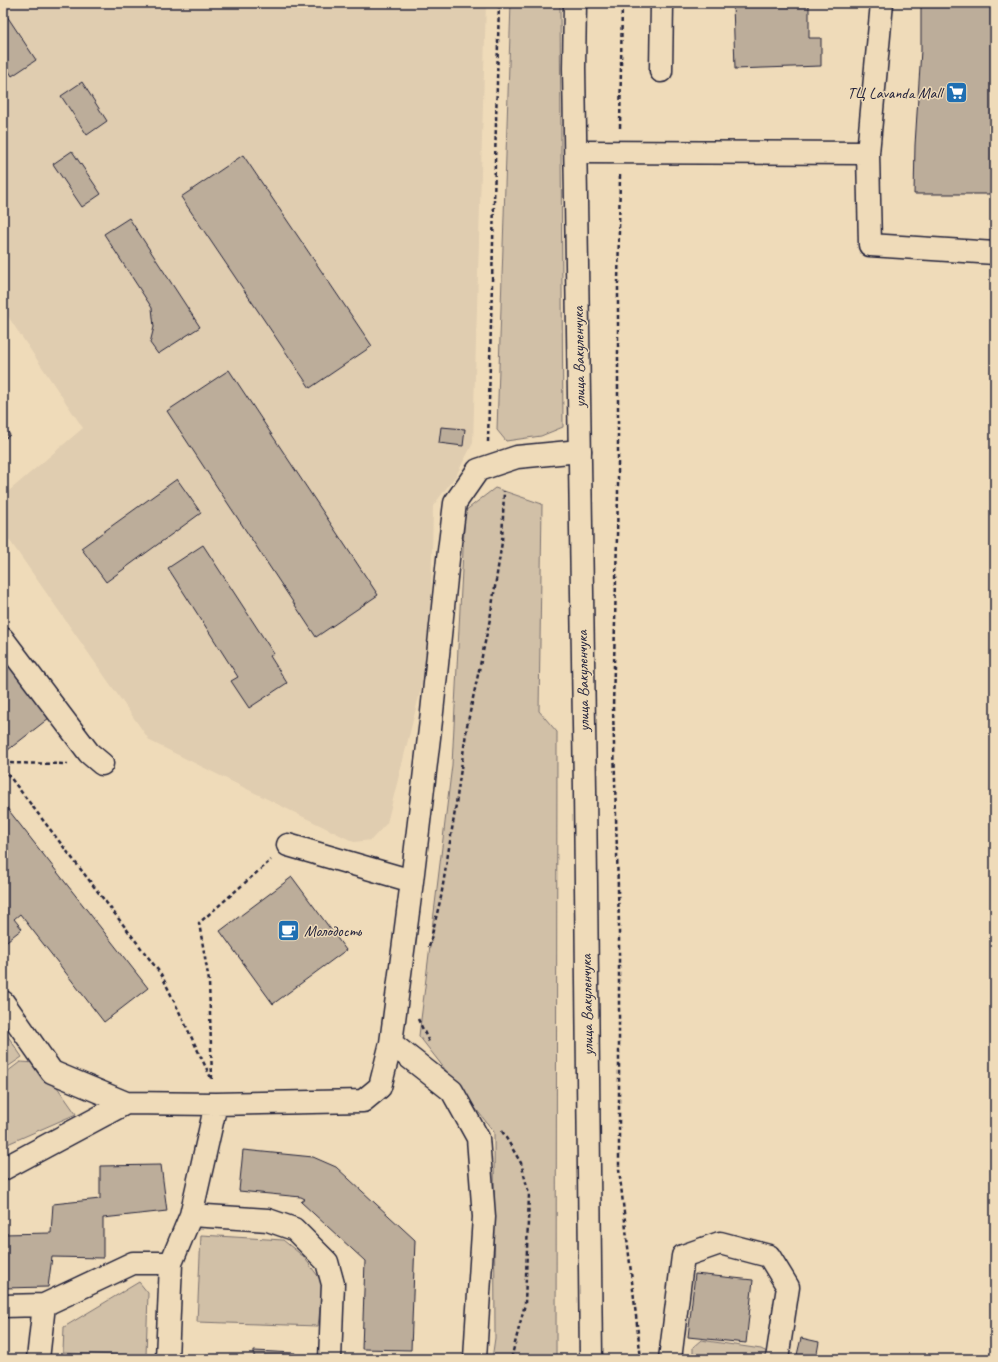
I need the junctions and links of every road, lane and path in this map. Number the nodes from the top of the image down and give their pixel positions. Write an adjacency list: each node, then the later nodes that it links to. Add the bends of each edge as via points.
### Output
1 (499, 3): 12 (path)
2 (575, 3): 7 (main road, улица Вакуленчука)
3 (622, 3): 8 (path)
4 (662, 3): 6 (main road)
5 (882, 3): 9 (main road)
6 (660, 71)
7 (576, 152): 8 (main road); 11 (main road, улица Вакуленчука)
8 (620, 152): 9 (main road); 39 (path, via 618,493 613,708 619,925 619,1169)
9 (868, 153): 10 (main road, via 870,245)
10 (995, 253)
11 (580, 451): 12 (main road, via 517,456); 38 (main road, улица Вакуленчука)
12 (487, 467): 19 (main road, via 478,470 455,503)
13 (504, 491): 20 (path, via 502,542 492,612 467,726 441,897)
14 (3, 639): 16 (main road, via 89,753)
15 (3, 763): 16 (path)
16 (102, 764)
17 (3, 768): 18 (path, via 161,974 212,1082 209,981 199,923)
18 (288, 845): 19 (main road)
19 (412, 882): 23 (main road)
20 (428, 952)
21 (3, 1002): 25 (main road, via 52,1072)
22 (417, 1016): 24 (path)
23 (391, 1043): 26 (main road, via 380,1087 363,1101); 36 (main road, via 452,1091 478,1138 484,1217)
24 (429, 1043)
25 (126, 1103): 26 (main road); 28 (main road)
26 (216, 1104): 29 (main road)
27 (501, 1130): 37 (path, via 521,1163 529,1194 525,1304)
28 (3, 1169)
29 (192, 1215): 30 (main road); 35 (main road, via 268,1220 294,1229 327,1262 333,1284)
30 (171, 1263): 31 (main road, via 133,1263); 34 (main road)
31 (44, 1305): 32 (main road); 33 (main road)
32 (3, 1306)
33 (38, 1359)
34 (167, 1359)
35 (330, 1359)
36 (475, 1359)
37 (511, 1359)
38 (591, 1359)
39 (641, 1359)
40 (670, 1359): 41 (main road, via 683,1256 720,1243 769,1256 788,1287)
41 (777, 1359)

